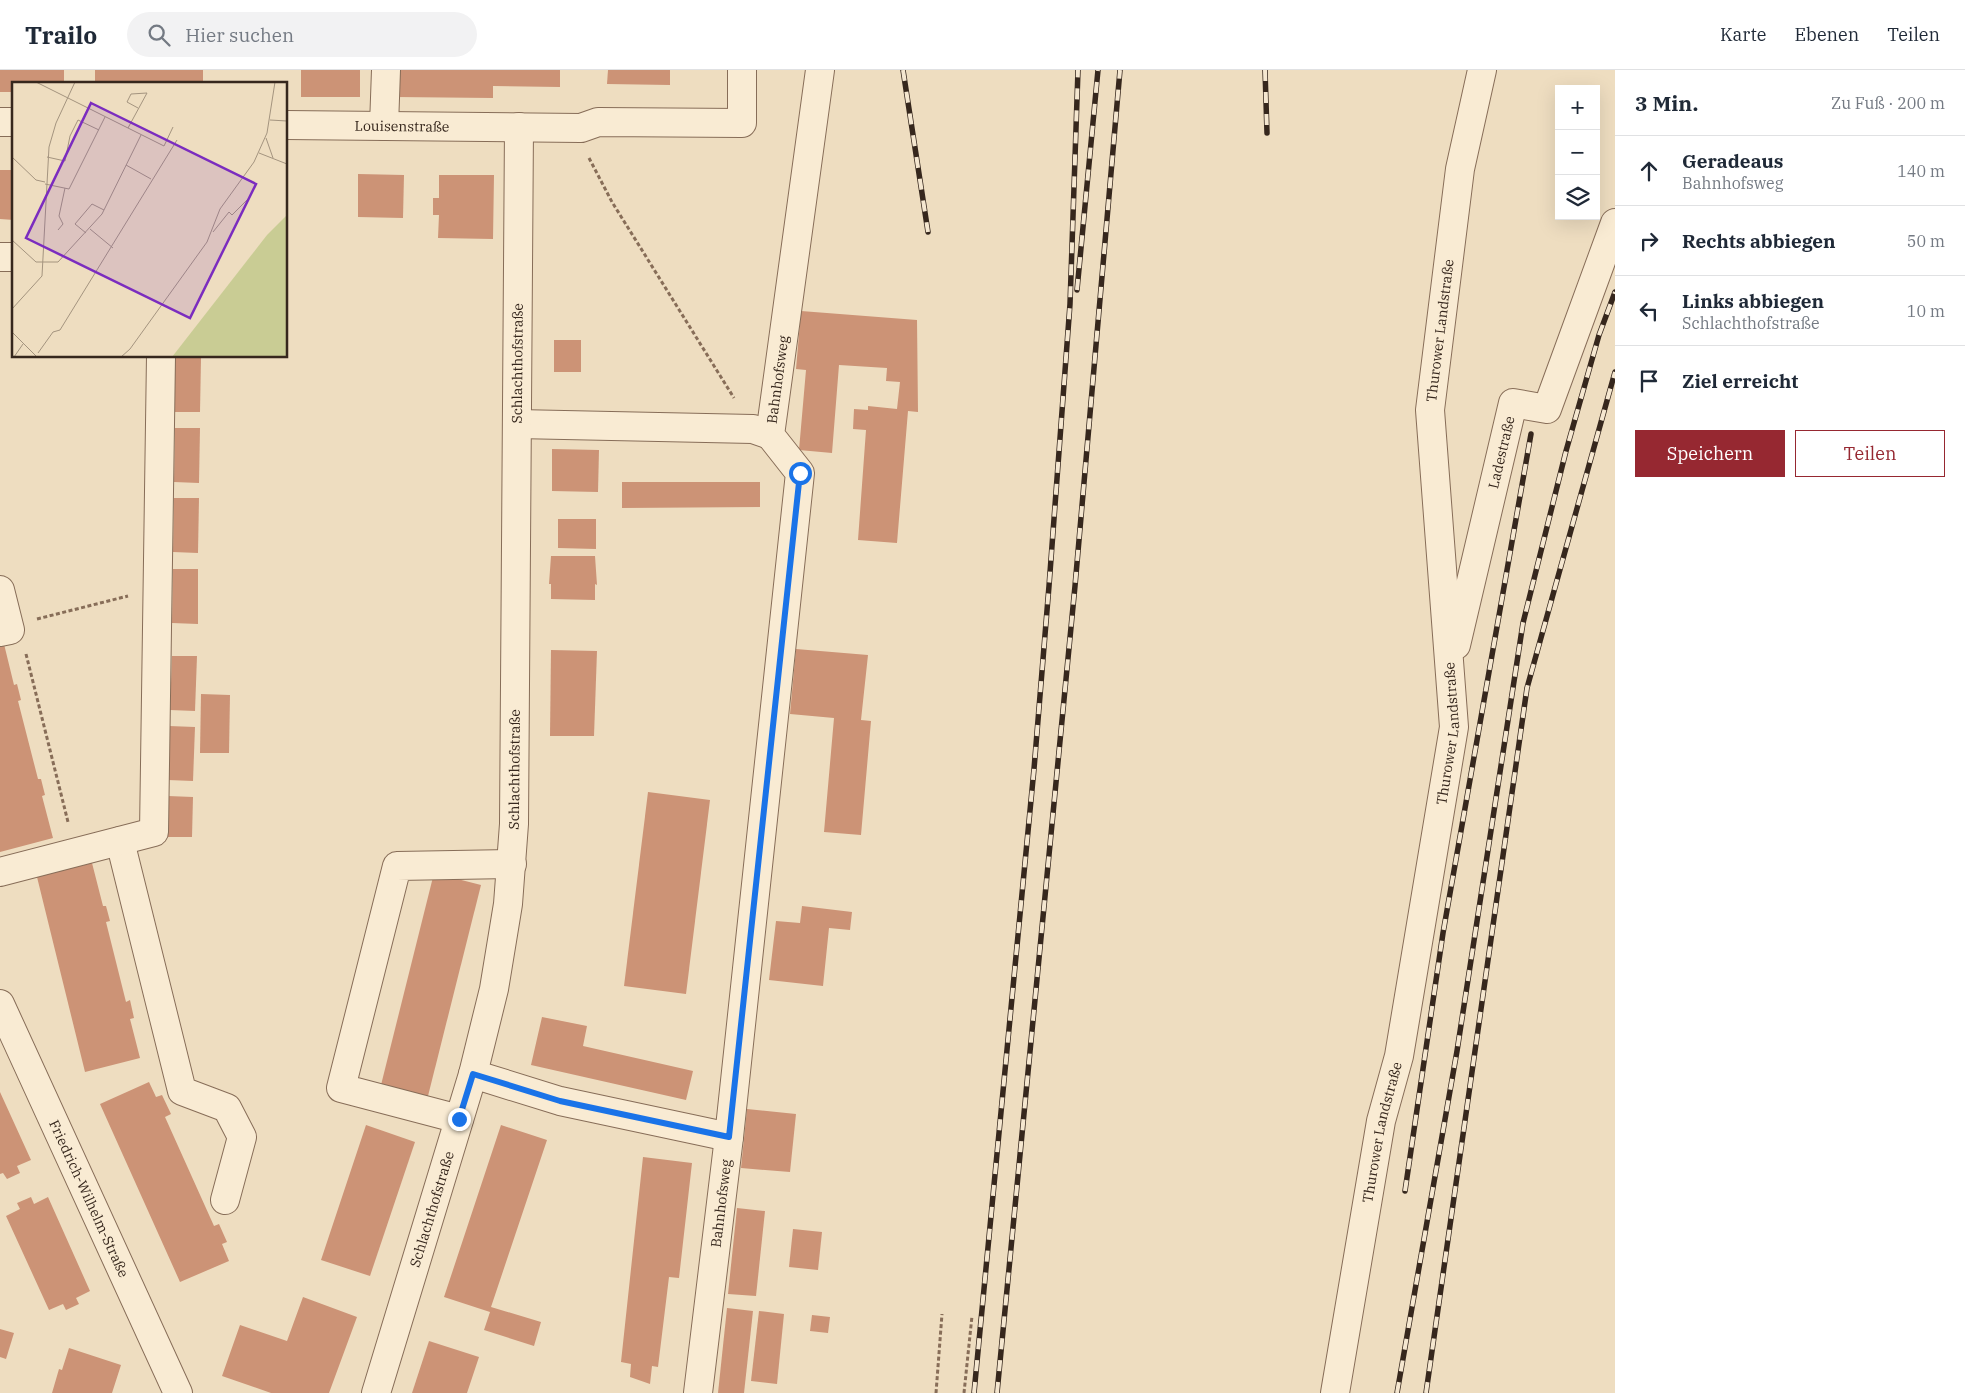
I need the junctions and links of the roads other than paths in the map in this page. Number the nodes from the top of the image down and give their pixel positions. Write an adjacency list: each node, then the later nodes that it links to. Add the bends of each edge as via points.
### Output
1 (386, 70): 6 (street)
2 (742, 70): 7 (street, Louisenstraße, via 742,123 598,122 580,128)
3 (1482, 70): 14 (street, Thurower Landstraße, via 1460,168 1430,410)
4 (820, 71): 11 (street, Bahnhofsweg)
5 (288, 125): 6 (street, Louisenstraße)
6 (384, 126): 7 (street, Louisenstraße)
7 (519, 127): 10 (street, Schlachthofstraße)
8 (1615, 223): 14 (street, Ladestraße, via 1547,409 1513,403)
9 (161, 358): 15 (street, via 154,832)
10 (517, 424): 11 (street); 16 (street, Schlachthofstraße)
11 (761, 432): 21 (street, Bahnhofsweg, via 800,473)
12 (0, 590): 13 (street)
13 (10, 629)
14 (1450, 671): 26 (street, Thurower Landstraße, via 1454,727 1399,1056 1381,1121)
15 (120, 841): 17 (street); 22 (street, via 182,1091 227,1108 242,1137)
16 (512, 864): 19 (street, Schlachthofstraße, via 494,988); 20 (street, via 396,866 341,1088)
17 (0, 872)
18 (0, 1004): 23 (street, Friedrich-Wilhelm-Straße)
19 (473, 1074): 20 (street, Schlachthofstraße); 21 (street, via 560,1101)
20 (459, 1119): 24 (street, Schlachthofstraße)
21 (729, 1137): 25 (street, Bahnhofsweg)
22 (225, 1200)
23 (178, 1393)
24 (376, 1393)
25 (698, 1393)
26 (1334, 1393)

